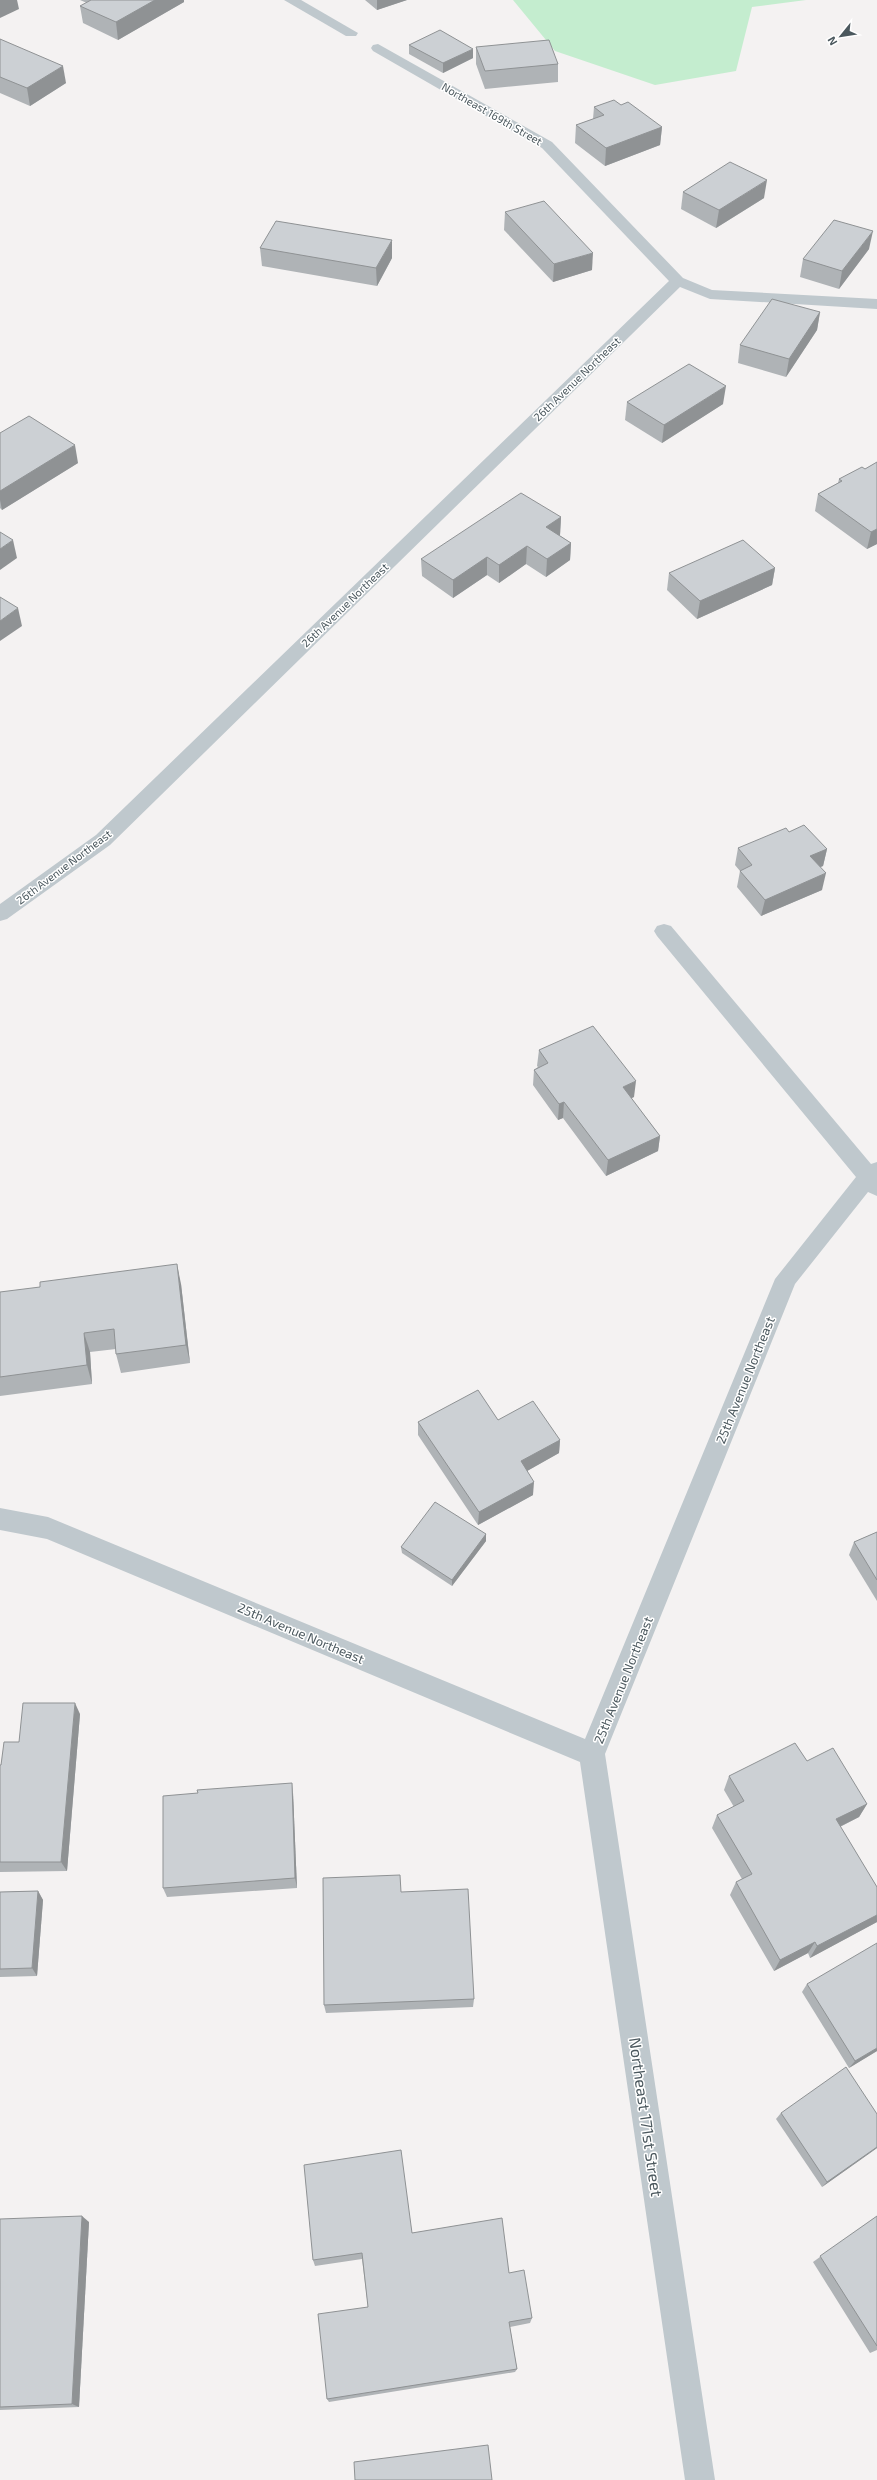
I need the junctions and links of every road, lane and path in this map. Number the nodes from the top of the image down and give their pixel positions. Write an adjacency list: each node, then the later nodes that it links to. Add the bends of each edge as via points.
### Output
1 (291, 0): 2 (street)
2 (351, 33)
3 (378, 48): 4 (street, Northeast 169th Street, via 547,145)
4 (678, 281): 5 (street, via 710,294); 6 (street, 26th Avenue Northeast, via 103,840)
5 (877, 304)
6 (0, 914)
7 (664, 931): 8 (street)
8 (874, 1178): 10 (street, 25th Avenue Northeast, via 786,1279)
9 (0, 1519): 10 (street, 25th Avenue Northeast, via 48,1528)
10 (592, 1754): 11 (street, Northeast 171st Street)
11 (700, 2480)

